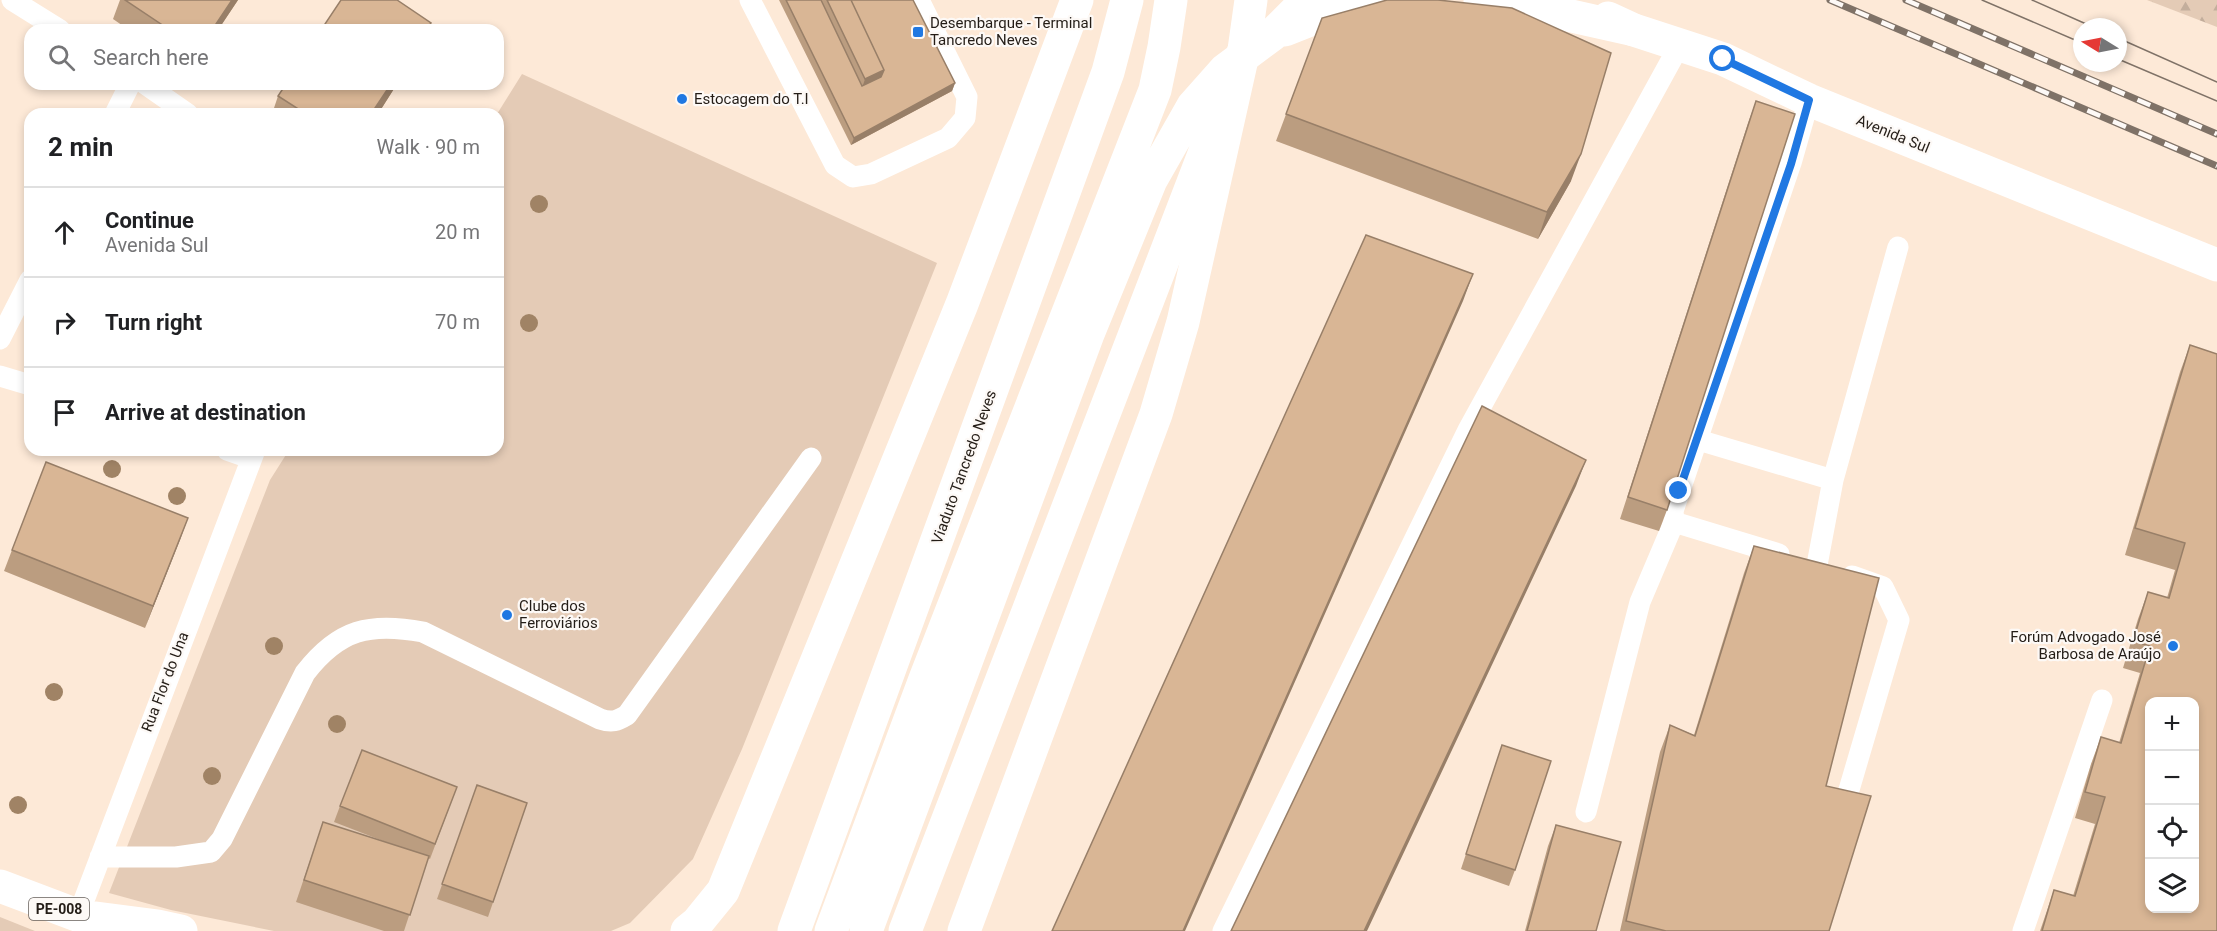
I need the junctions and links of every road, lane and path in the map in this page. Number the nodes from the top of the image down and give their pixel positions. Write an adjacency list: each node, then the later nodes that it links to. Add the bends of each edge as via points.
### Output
1 (12, 0): 12 (lane)
2 (750, 0): 3 (lane, via 835,165 853,177 871,174 948,138 965,118 967,97)
3 (919, 0)
4 (1077, 0): 42 (main road, via 962,304 723,891)
5 (1126, 0): 43 (main road, Viaduto Tancredo Neves, via 1108,72)
6 (1171, 0): 21 (main road)
7 (1251, 0): 14 (main road)
8 (1307, 0): 14 (main road)
9 (1382, 0): 14 (main road, via 1328,13)
10 (1480, 0): 13 (main road, via 1532,7)
11 (1571, 0): 13 (main road, Avenida Sul)
12 (50, 24)
13 (1634, 30): 15 (main road, Avenida Sul)
14 (1258, 42): 21 (main road, via 1192,105); 46 (main road); 47 (main road, via 1156,414)
15 (1679, 46): 18 (main road, Avenida Sul, via 1723,59); 48 (lane, via 1468,430)
16 (127, 90): 19 (lane)
17 (153, 90): 20 (lane)
18 (1809, 100): 23 (main road, Avenida Sul); 28 (lane, via 1791,164)
19 (118, 108)
20 (179, 108)
21 (1137, 176): 44 (main road, via 925,679); 45 (main road, via 1088,334)
22 (1898, 247): 31 (lane)
23 (2217, 265)
24 (24, 292): 25 (lane)
25 (0, 339)
26 (0, 376): 27 (lane)
27 (24, 383)
28 (1695, 440): 31 (lane); 32 (lane, via 1672,511)
29 (252, 456): 37 (lane, Rua Flor do Una)
30 (811, 458): 37 (lane, via 627,715 618,721 600,719 423,632 397,627 359,631 321,652 305,673 222,839 211,852 176,857)
31 (1833, 480): 33 (lane)
32 (1674, 522): 33 (lane); 35 (lane, via 1640,602)
33 (1817, 565): 36 (lane, via 1883,587 1899,620)
34 (2102, 700): 49 (lane)
35 (1586, 812)
36 (1840, 819)
37 (100, 857): 39 (lane, Rua Flor do Una)
38 (0, 886): 39 (main road, PE-008)
39 (78, 916): 40 (main road, PE-008); 41 (main road)
40 (119, 931)
41 (181, 931)
42 (687, 931)
43 (794, 931)
44 (831, 931)
45 (866, 931)
46 (905, 931)
47 (964, 931)
48 (1223, 931)
49 (2023, 931)

